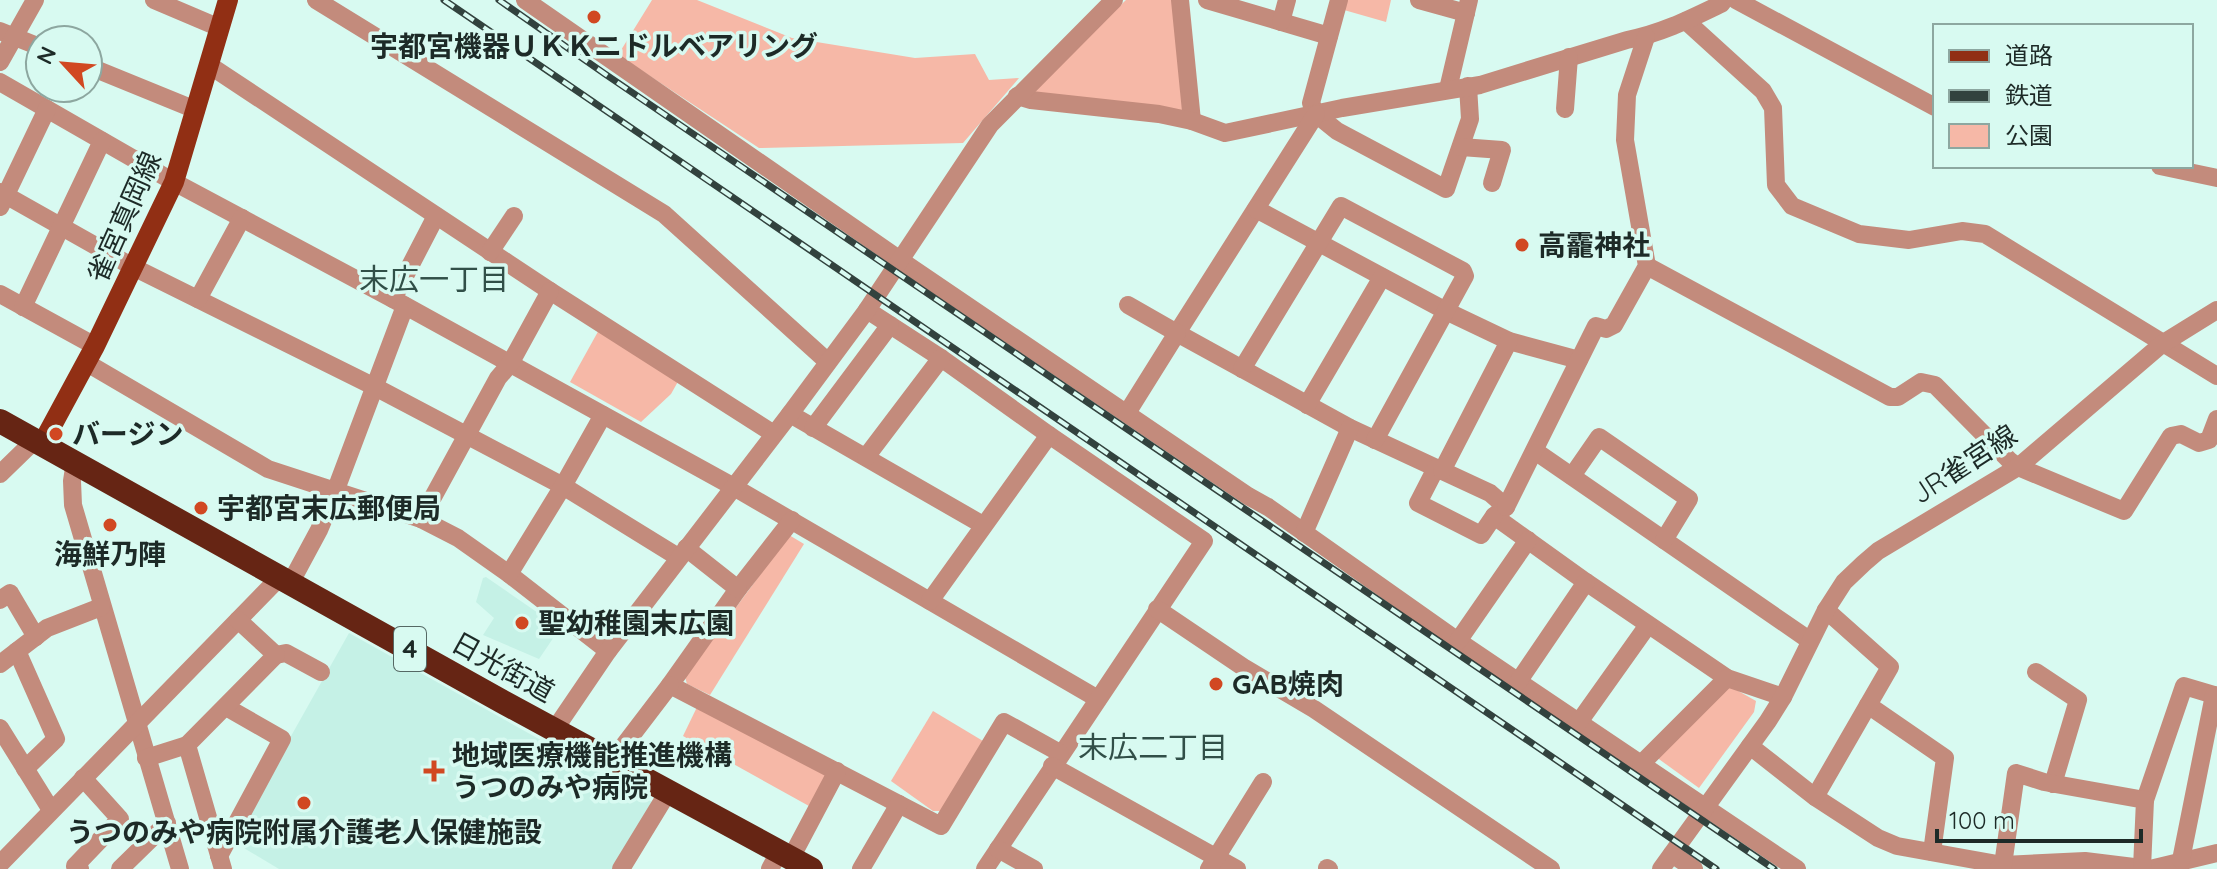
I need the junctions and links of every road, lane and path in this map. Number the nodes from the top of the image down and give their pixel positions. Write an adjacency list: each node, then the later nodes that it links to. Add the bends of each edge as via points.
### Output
1 (35, 0): 18 (street)
2 (154, 0): 17 (street)
3 (228, 0): 17 (main road, 雀宮真岡線)
4 (316, 0): 69 (street, via 664,214)
5 (525, 0): 49 (street)
6 (1114, 0): 28 (street)
7 (1180, 0): 34 (street)
8 (1207, 0): 16 (street)
9 (1287, 0): 16 (street)
10 (1339, 0): 19 (street)
11 (1419, 0): 14 (street)
12 (1724, 0): 15 (street)
13 (1736, 0): 29 (street)
14 (1467, 6): 27 (street)
15 (1686, 21): 20 (street); 65 (street, via 1763,91 1773,108 1776,185 1792,206 1859,234 1909,240 1962,231 1985,234)
16 (1281, 22): 19 (street)
17 (220, 28): 23 (main road, 雀宮真岡線)
18 (7, 34): 22 (street)
19 (1329, 36): 33 (street, via 1311,103)
20 (1646, 37): 21 (street); 50 (street, via 1627,95 1625,140)
21 (1569, 57): 26 (street); 31 (street)
22 (0, 62)
23 (209, 65): 32 (main road, 雀宮真岡線); 43 (street)
24 (104, 73): 32 (street)
25 (0, 82): 30 (street)
26 (1468, 86): 27 (street); 36 (street, via 1470,119)
27 (1448, 89): 33 (street)
28 (1017, 96): 34 (street); 49 (street, via 990,125)
29 (1933, 106)
30 (47, 109): 35 (street); 41 (street)
31 (1565, 109)
32 (196, 110): 39 (main road, 雀宮真岡線)
33 (1316, 114): 34 (street, via 1225,133); 36 (street, via 1337,131 1446,189); 42 (street)
34 (1192, 121)
35 (102, 141): 39 (street); 46 (street)
36 (1461, 147): 40 (street, via 1502,150)
37 (2170, 168): 38 (street)
38 (2217, 178)
39 (174, 182): 45 (street); 51 (main road, 雀宮真岡線)
40 (1492, 183)
41 (2, 198): 46 (street)
42 (1256, 209): 47 (street); 63 (street)
43 (436, 216): 48 (street); 56 (street)
44 (514, 216): 48 (street)
45 (242, 218): 55 (street); 56 (street)
46 (61, 226): 51 (street); 58 (street)
47 (1319, 244): 52 (street); 61 (street, via 1341,206 1463,271); 71 (street)
48 (490, 252): 53 (street)
49 (900, 260): 59 (street); 75 (street)
50 (1647, 266): 68 (street, via 1614,325 1596,326); 90 (street, via 1890,397 1921,382 1935,385)
51 (133, 267): 55 (street); 66 (main road, 雀宮真岡線)
52 (1382, 277): 61 (street); 74 (street)
53 (550, 291): 70 (street); 82 (street)
54 (0, 294): 58 (street)
55 (198, 299): 73 (street)
56 (399, 302): 70 (street); 73 (street)
57 (1128, 305): 63 (street)
58 (23, 307): 66 (street)
59 (867, 310): 62 (street); 69 (street)
60 (2217, 310): 65 (street, JR雀宮線)
61 (1446, 311): 64 (street); 85 (street)
62 (890, 325): 67 (street); 80 (street)
63 (1177, 333): 71 (street); 75 (street)
64 (1509, 341): 68 (street); 91 (street)
65 (2162, 344): 72 (street); 90 (street, JR雀宮線)
66 (91, 355): 86 (main road, 雀宮真岡線); 96 (street, via 268,469)
67 (941, 358): 84 (street); 88 (street)
68 (1579, 360): 87 (street)
69 (828, 362): 76 (street)
70 (510, 364): 77 (street); 83 (street)
71 (1242, 369): 74 (street)
72 (2217, 376)
73 (375, 387): 83 (street); 96 (street)
74 (1307, 405): 81 (street)
75 (1127, 413): 101 (street)
76 (790, 414): 80 (street); 82 (street)
77 (603, 415): 94 (street); 95 (street)
78 (2217, 419): 90 (street, via 2209,440 2199,443 2181,434 2171,436 2124,511)
79 (0, 421): 86 (highway, 4)
80 (813, 428): 88 (street)
81 (1350, 428): 85 (street); 101 (street)
82 (774, 434): 95 (street)
83 (466, 435): 94 (street); 98 (street)
84 (1049, 435): 100 (street); 112 (street, via 1204,541)
85 (1375, 440): 91 (street)
86 (39, 442): 89 (highway, 日光街道 / 4); 92 (street)
87 (1535, 451): 93 (street); 97 (street)
88 (866, 457): 100 (street)
89 (75, 462): 106 (highway, 日光街道 / 4); 111 (street, via 73,505)
90 (2018, 467): 113 (street, JR雀宮線, via 1878,551 1844,582)
91 (1439, 469): 97 (street, via 1490,493); 97 (street, via 1418,503 1481,535)
92 (0, 474)
93 (1572, 476): 103 (street); 103 (street, via 1599,437 1689,499)
94 (563, 486): 104 (street); 105 (street)
95 (732, 486): 99 (street); 104 (street)
96 (335, 492): 98 (street); 106 (street, via 319,530)
97 (1500, 511): 102 (street)
98 (421, 519): 105 (street)
99 (792, 520): 108 (street); 110 (street)
100 (983, 525): 110 (street)
101 (1304, 533): 118 (street)
102 (1528, 540): 107 (street); 118 (street)
103 (1664, 540): 117 (street)
104 (682, 552): 108 (street); 120 (street)
105 (509, 574): 120 (street)
106 (286, 579): 114 (street); 136 (highway, 日光街道 / 4)
107 (1586, 582): 115 (street); 126 (street)
108 (738, 589): 127 (street)
109 (0, 600): 116 (street, via 10,593)
110 (930, 601): 130 (street)
111 (101, 607): 116 (street); 134 (street)
112 (1157, 609): 130 (street); 175 (street)
113 (1826, 610): 117 (street, JR雀宮線); 131 (street, via 1890,667)
114 (238, 620): 121 (street); 134 (street)
115 (1648, 625): 125 (street); 133 (street)
116 (36, 637): 119 (street)
117 (1809, 640): 129 (street, JR雀宮線)
118 (1458, 641): 126 (street)
119 (17, 651): 122 (street); 144 (street, via 56,739)
120 (608, 651): 136 (street)
121 (276, 655): 123 (street, via 286,653); 132 (street)
122 (0, 664)
123 (321, 672)
124 (2036, 672): 148 (street, via 2078,700)
125 (1727, 678): 129 (street); 143 (street)
126 (1518, 682): 133 (street)
127 (670, 685): 142 (street); 145 (street)
128 (2216, 696): 151 (street, via 2184,686); 159 (street)
129 (1783, 697): 138 (street, JR雀宮線)
130 (1098, 699): 141 (street)
131 (1868, 705): 150 (street); 157 (street, via 1945,758)
132 (226, 707): 137 (street); 160 (street, via 282,739)
133 (1579, 722): 143 (street)
134 (136, 724): 140 (street); 146 (street)
135 (0, 728): 139 (street)
136 (555, 729): 142 (highway, 日光街道 / 4)
137 (187, 745): 140 (street); 160 (street)
138 (1750, 746): 150 (street); 153 (street, JR雀宮線)
139 (7, 753): 144 (street)
140 (146, 758): 155 (street)
141 (1056, 760): 152 (street, via 1004,722 941,826); 156 (street); 163 (street)
142 (612, 761): 149 (highway, 日光街道 / 4)
143 (1641, 764): 153 (street)
144 (25, 769): 154 (street)
145 (837, 771): 152 (street); 161 (street)
146 (83, 778): 154 (street); 167 (street, via 120,819 75,866)
147 (1263, 782): 163 (street)
148 (2053, 784): 151 (street); 165 (street, via 2016,773)
149 (668, 792): 161 (highway, 日光街道 / 4); 170 (street)
150 (1815, 797): 157 (street, via 1878,838)
151 (2145, 800): 166 (street)
152 (899, 804): 171 (street)
153 (1707, 807): 162 (street, JR雀宮線); 177 (street)
154 (51, 810): 164 (street)
155 (167, 823): 168 (street); 169 (street)
156 (998, 849): 172 (street); 173 (street)
157 (1932, 852): 165 (street)
158 (2217, 853): 159 (street)
159 (2181, 860): 166 (street)
160 (221, 862)
161 (788, 862)
162 (1667, 862): 176 (street)
163 (1213, 863): 174 (street)
164 (0, 864)
165 (2004, 868): 166 (street, via 2085,861)
166 (2142, 868)
167 (80, 869)
168 (120, 869)
169 (180, 869)
170 (621, 869)
171 (861, 869)
172 (985, 869)
173 (1034, 869)
174 (1237, 869)
175 (1551, 869)
176 (1694, 869)
177 (1797, 869)

